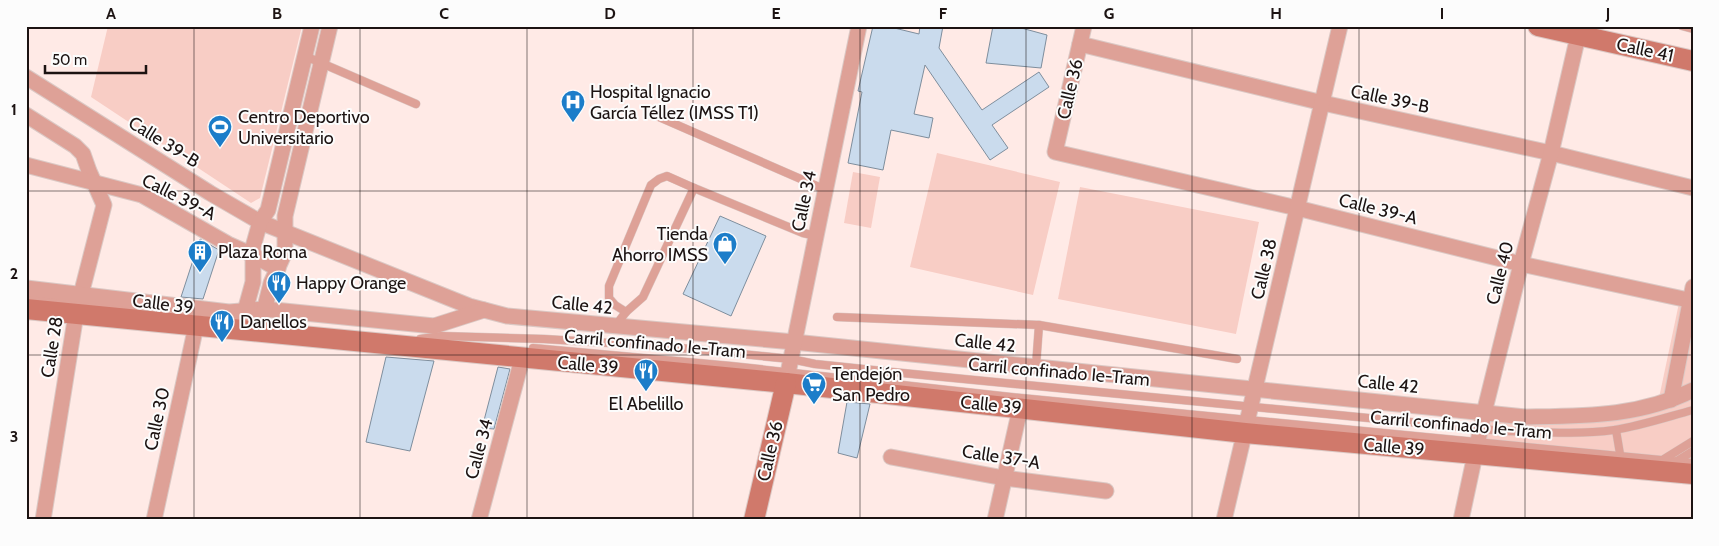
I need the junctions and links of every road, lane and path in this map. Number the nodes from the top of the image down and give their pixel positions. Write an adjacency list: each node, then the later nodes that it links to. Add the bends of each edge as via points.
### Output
1 (312, 26): 11 (street)
2 (330, 26): 13 (street)
3 (859, 26): 25 (street, Calle 34)
4 (1084, 26): 10 (street, Calle 36)
5 (1340, 26): 15 (street, Calle 38)
6 (1538, 26): 9 (main road, Calle 41)
7 (1682, 26): 8 (lane)
8 (1693, 29)
9 (1578, 36): 12 (main road, Calle 41); 20 (street, Calle 40)
10 (1080, 44): 15 (street, Calle 39-B); 19 (street, Calle 36)
11 (305, 56): 13 (lane); 27 (street, via 268,210)
12 (1693, 61)
13 (322, 62): 16 (lane); 28 (street, via 285,216)
14 (26, 77): 27 (street, Calle 39-B)
15 (1323, 103): 20 (street, Calle 39-B); 26 (street, Calle 38)
16 (416, 104)
17 (652, 114): 25 (lane)
18 (26, 115): 22 (street, Calle 28, via 83,154)
19 (1055, 152): 26 (street, Calle 39-A)
20 (1551, 153): 24 (street, Calle 39-B); 31 (street, Calle 40)
21 (26, 165): 22 (street, Calle 39-A)
22 (95, 184): 30 (street, Calle 39-A, via 142,194); 36 (street, Calle 28, via 104,204)
23 (694, 188): 29 (lane); 40 (lane, via 643,297); 40 (lane, via 667,176 652,184 610,286 609,298)
24 (1693, 188)
25 (826, 190): 29 (street, Calle 34)
26 (1297, 208): 31 (street, Calle 39-A); 53 (street, Calle 38)
27 (260, 222): 28 (street, Calle 39-B); 30 (street)
28 (285, 232): 32 (street, via 285,252); 39 (street, Calle 42)
29 (816, 236): 48 (street, Calle 34)
30 (253, 255): 32 (street, Calle 39-A); 43 (street)
31 (1521, 264): 34 (street, Calle 39-A); 58 (street, Calle 40)
32 (278, 270): 43 (street)
33 (26, 288): 36 (street, Calle 39)
34 (1692, 296): 55 (street)
35 (26, 298): 36 (lane)
36 (78, 304): 37 (main road, Calle 39); 38 (lane); 42 (main road, Calle 39); 43 (street, Calle 39, via 229,312); 71 (street, Calle 28)
37 (26, 309)
38 (138, 310)
39 (484, 310): 43 (street, via 434,326); 45 (street, Calle 42, via 506,316)
40 (626, 312): 45 (lane)
41 (837, 316): 44 (lane)
42 (192, 321): 43 (main road, Calle 39); 72 (street, Calle 30)
43 (251, 321): 49 (main road, Calle 39, via 289,334)
44 (1039, 325): 50 (lane); 51 (lane)
45 (614, 327): 48 (street, Calle 42)
46 (391, 336): 47 (lane, Carril confinado Ie-Tram)
47 (420, 339): 49 (lane, Carril confinado Ie-Tram); 52 (lane, Carril confinado Ie-Tram, via 441,336 544,338 660,346)
48 (794, 342): 51 (street, Calle 42); 52 (street, Calle 34)
49 (519, 351): 52 (main road, Calle 39); 73 (street, Calle 34)
50 (1237, 359)
51 (1036, 366): 53 (street, Calle 42)
52 (788, 371): 56 (main road, Calle 39); 59 (lane, Carril confinado Ie-Tram); 59 (lane, Carril confinado Ie-Tram, via 815,364 892,372); 74 (main road, Calle 36)
53 (1256, 389): 58 (street, Calle 42); 59 (street, Calle 38)
54 (1693, 390): 55 (street, Calle 42)
55 (1672, 400): 58 (street, Calle 42, via 1629,412 1586,416 1525,418)
56 (1020, 409): 59 (main road, Calle 39); 69 (street)
57 (1693, 409): 60 (lane, Carril confinado Ie-Tram)
58 (1484, 413): 62 (street, Calle 40)
59 (1248, 420): 62 (main road, Calle 39); 62 (lane, Carril confinado Ie-Tram); 76 (street, Calle 38)
60 (1616, 430): 62 (lane, Carril confinado Ie-Tram); 64 (lane)
61 (1693, 441): 66 (lane)
62 (1479, 442): 64 (lane, Carril confinado Ie-Tram); 68 (main road, Calle 39); 77 (street, Calle 40)
63 (1693, 451): 67 (lane)
64 (1620, 454): 66 (lane, Carril confinado Ie-Tram)
65 (891, 457): 69 (street, Calle 37-A)
66 (1664, 459): 67 (lane, Carril confinado Ie-Tram)
67 (1677, 461): 68 (lane, Carril confinado Ie-Tram)
68 (1692, 464)
69 (1004, 478): 70 (street, Calle 37-A); 75 (street)
70 (1106, 490)
71 (43, 520)
72 (154, 520)
73 (479, 520)
74 (754, 520)
75 (995, 520)
76 (1224, 520)
77 (1461, 520)

